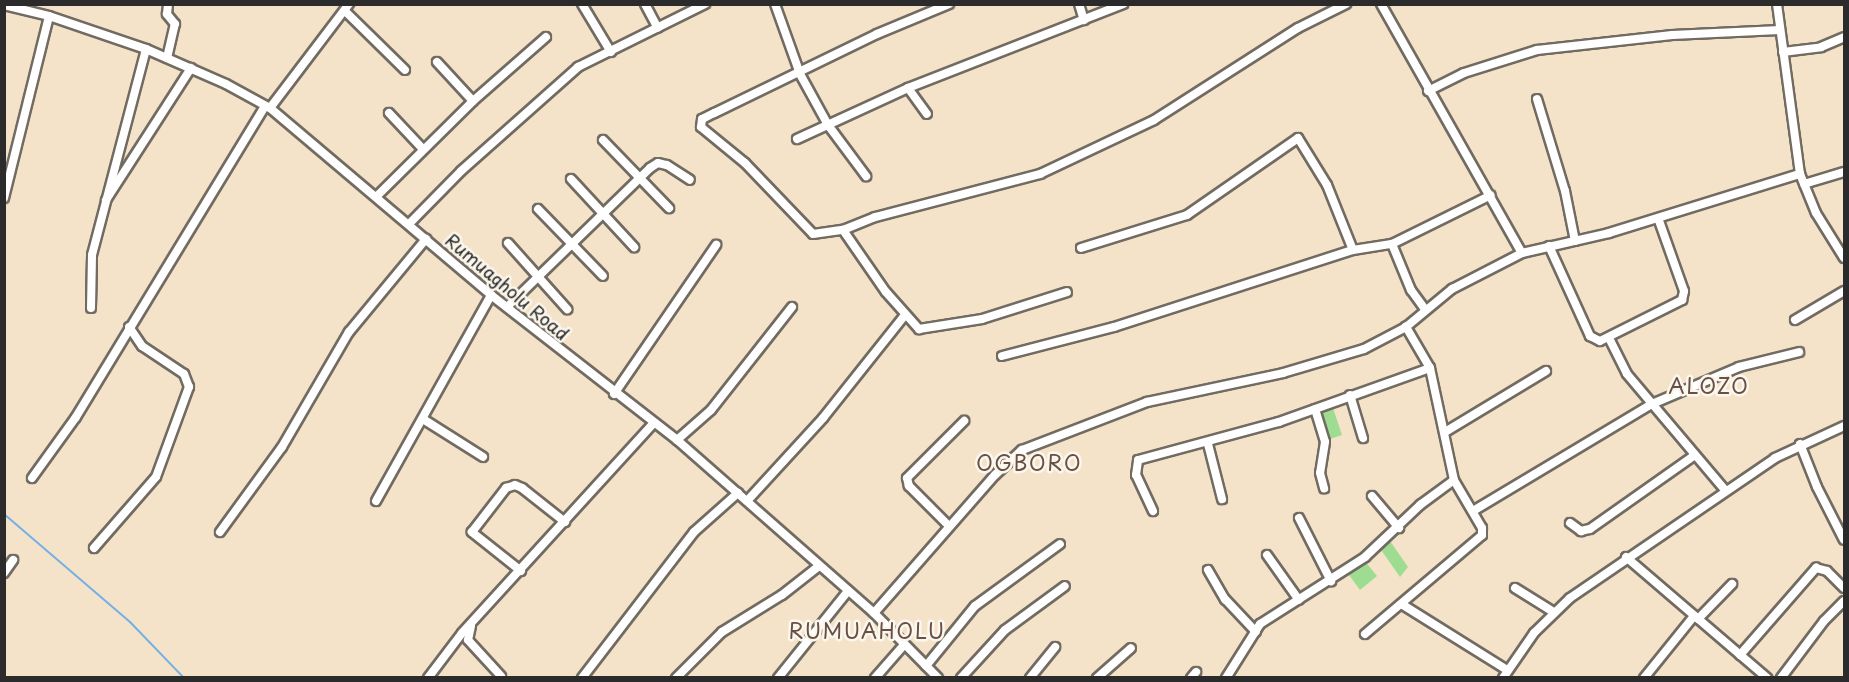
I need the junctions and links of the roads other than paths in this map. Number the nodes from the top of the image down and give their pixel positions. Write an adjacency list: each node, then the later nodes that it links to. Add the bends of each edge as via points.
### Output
1 (168, 4): 23 (street, via 167,14 175,24)
2 (582, 4): 21 (street)
3 (645, 4): 16 (street)
4 (705, 4): 16 (street)
5 (775, 4): 27 (street)
6 (949, 4): 27 (street, via 877,34)
7 (1079, 4): 15 (street)
8 (1122, 4): 15 (street)
9 (1346, 4): 55 (street, via 1298,28 1154,120 1040,174 875,217)
10 (1381, 4): 29 (street)
11 (1777, 4): 17 (street)
12 (4, 6): 14 (street, Rumuagholu Road)
13 (347, 8): 26 (street); 32 (street)
14 (49, 16): 20 (street, Rumuagholu Road); 48 (street)
15 (1084, 20): 28 (street)
16 (658, 28): 21 (street)
17 (1780, 30): 22 (street); 29 (street, via 1537,50 1464,73)
18 (546, 37): 31 (street)
19 (1845, 37): 22 (street, via 1821,47)
20 (146, 49): 23 (street, Rumuagholu Road); 49 (street)
21 (611, 52): 54 (street, via 578,67 461,171)
22 (1783, 52): 40 (street)
23 (167, 58): 25 (street, Rumuagholu Road)
24 (437, 62): 31 (street)
25 (191, 68): 32 (street, Rumuagholu Road); 49 (street)
26 (405, 70)
27 (800, 74): 35 (street); 55 (street, via 702,119 701,128 745,164 813,234)
28 (908, 88): 34 (street); 35 (street)
29 (1428, 91): 46 (street)
30 (1537, 99): 57 (street, via 1565,191)
31 (472, 101): 38 (street)
32 (267, 107): 47 (street, Rumuagholu Road); 80 (street)
33 (389, 113): 38 (street)
34 (927, 114)
35 (828, 126): 36 (street); 41 (street)
36 (797, 139)
37 (603, 140): 42 (street)
38 (422, 148): 47 (street)
39 (1845, 172): 45 (street)
40 (1800, 174): 45 (street); 53 (street)
41 (866, 176)
42 (639, 178): 44 (street, via 658,163); 51 (street); 52 (street)
43 (571, 179): 52 (street)
44 (690, 180)
45 (1804, 184): 67 (street, via 1816,213)
46 (1491, 195): 60 (street); 66 (street)
47 (376, 197): 54 (street, Rumuagholu Road)
48 (4, 198)
49 (104, 203): 75 (street, via 92,255)
50 (538, 208): 59 (street)
51 (669, 208)
52 (602, 212): 59 (street); 63 (street)
53 (1658, 219): 57 (street); 82 (street, via 1684,291 1682,300)
54 (409, 224): 56 (street, Rumuagholu Road)
55 (843, 230): 78 (street, via 858,256)
56 (426, 239): 72 (street, Rumuagholu Road); 118 (street, via 349,332 282,447)
57 (1575, 242): 62 (street)
58 (507, 243): 68 (street)
59 (571, 244): 68 (street); 69 (street)
60 (1392, 244): 65 (street); 77 (street, via 1411,290)
61 (716, 245): 87 (street)
62 (1549, 246): 66 (street); 82 (street, via 1590,336 1595,341)
63 (634, 247)
64 (1082, 248): 65 (street, via 1187,215 1298,138 1327,185)
65 (1353, 250): 84 (street, via 1114,327)
66 (1522, 254): 77 (street, via 1469,279)
67 (1845, 258)
68 (538, 276): 73 (street); 76 (street)
69 (603, 276)
70 (1845, 291): 79 (street)
71 (1067, 292): 78 (street, via 982,319 925,329 915,326)
72 (491, 295): 73 (street, Rumuagholu Road); 91 (street)
73 (507, 307): 87 (street, Rumuagholu Road)
74 (792, 307): 97 (street, via 711,410)
75 (91, 308)
76 (567, 309)
77 (1425, 309): 81 (street)
78 (905, 315): 110 (street, via 823,418)
79 (1795, 320)
80 (129, 327): 102 (street, via 76,417); 121 (street, via 142,345 184,374 189,387 156,477)
81 (1406, 327): 85 (street); 116 (street, via 1364,349 1289,371 1112,412 1022,450)
82 (1609, 338): 89 (street, via 1627,374)
83 (1799, 352): 89 (street, via 1739,367)
84 (1002, 356)
85 (1430, 369): 88 (street); 95 (street)
86 (1546, 371): 95 (street)
87 (614, 394): 93 (street, Rumuagholu Road)
88 (1350, 395): 90 (street); 96 (street)
89 (1652, 404): 100 (street); 112 (street)
90 (1315, 409): 98 (street); 104 (street, via 1325,442 1320,472)
91 (423, 419): 101 (street); 109 (street)
92 (964, 421): 116 (street, via 907,478 909,486)
93 (654, 423): 97 (street, Rumuagholu Road); 114 (street)
94 (1845, 426): 99 (street)
95 (1444, 432): 103 (street)
96 (1363, 438)
97 (677, 440): 106 (street, Rumuagholu Road)
98 (1208, 444): 108 (street); 111 (street, via 1170,449 1136,461 1136,475)
99 (1800, 444): 105 (street); 119 (street)
100 (1695, 454): 105 (street); 115 (street, via 1590,529 1581,531)
101 (483, 457)
102 (32, 478)
103 (1454, 480): 112 (street); 117 (street, via 1420,505)
104 (1324, 488)
105 (1726, 491): 123 (street)
106 (738, 494): 110 (street, Rumuagholu Road); 152 (street, via 694,532)
107 (1372, 496): 117 (street)
108 (1222, 499)
109 (376, 501)
110 (747, 501): 125 (street, Rumuagholu Road)
111 (1153, 511)
112 (1473, 511): 137 (street, via 1482,535)
113 (1299, 518): 129 (street)
114 (565, 522): 126 (street); 126 (street, via 522,488 506,488 472,532)
115 (1570, 523)
116 (950, 526): 139 (street)
117 (1399, 528): 129 (street)
118 (220, 532)
119 (1845, 540)
120 (1060, 543): 148 (street, via 975,606)
121 (94, 548)
122 (1267, 555): 135 (street)
123 (1626, 557): 138 (street); 140 (street)
124 (13, 560): 128 (street)
125 (819, 566): 134 (street, Rumuagholu Road); 153 (street, via 782,595 722,632)
126 (521, 570): 141 (street)
127 (1208, 570): 142 (street, via 1225,599)
128 (4, 573)
129 (1331, 580): 135 (street)
130 (1732, 584): 140 (street)
131 (1065, 586): 157 (street, via 1005,630)
132 (1515, 588): 138 (street)
133 (1845, 588): 147 (street, via 1827,571 1816,568)
134 (848, 591): 139 (street, Rumuagholu Road); 154 (street)
135 (1299, 600): 142 (street, via 1260,624)
136 (1845, 601): 163 (street, via 1824,621)
137 (1403, 605): 143 (street); 149 (street)
138 (1552, 611): 149 (street)
139 (874, 613): 144 (street, Rumuagholu Road)
140 (1696, 617): 147 (street); 161 (street)
141 (473, 622): 150 (street, via 468,640); 151 (street)
142 (1256, 632): 160 (street)
143 (1365, 634)
144 (903, 646): 148 (street, Rumuagholu Road); 155 (street)
145 (1055, 647): 158 (street)
146 (1131, 648): 159 (street)
147 (1740, 655): 162 (street)
148 (926, 666): 156 (street, Rumuagholu Road)
149 (1505, 674)
150 (501, 676)
151 (428, 678)
152 (582, 678)
153 (676, 678)
154 (778, 678)
155 (875, 678)
156 (938, 678)
157 (961, 678)
158 (1030, 678)
159 (1097, 678)
160 (1226, 678)
161 (1644, 678)
162 (1767, 678)
163 (1781, 678)

